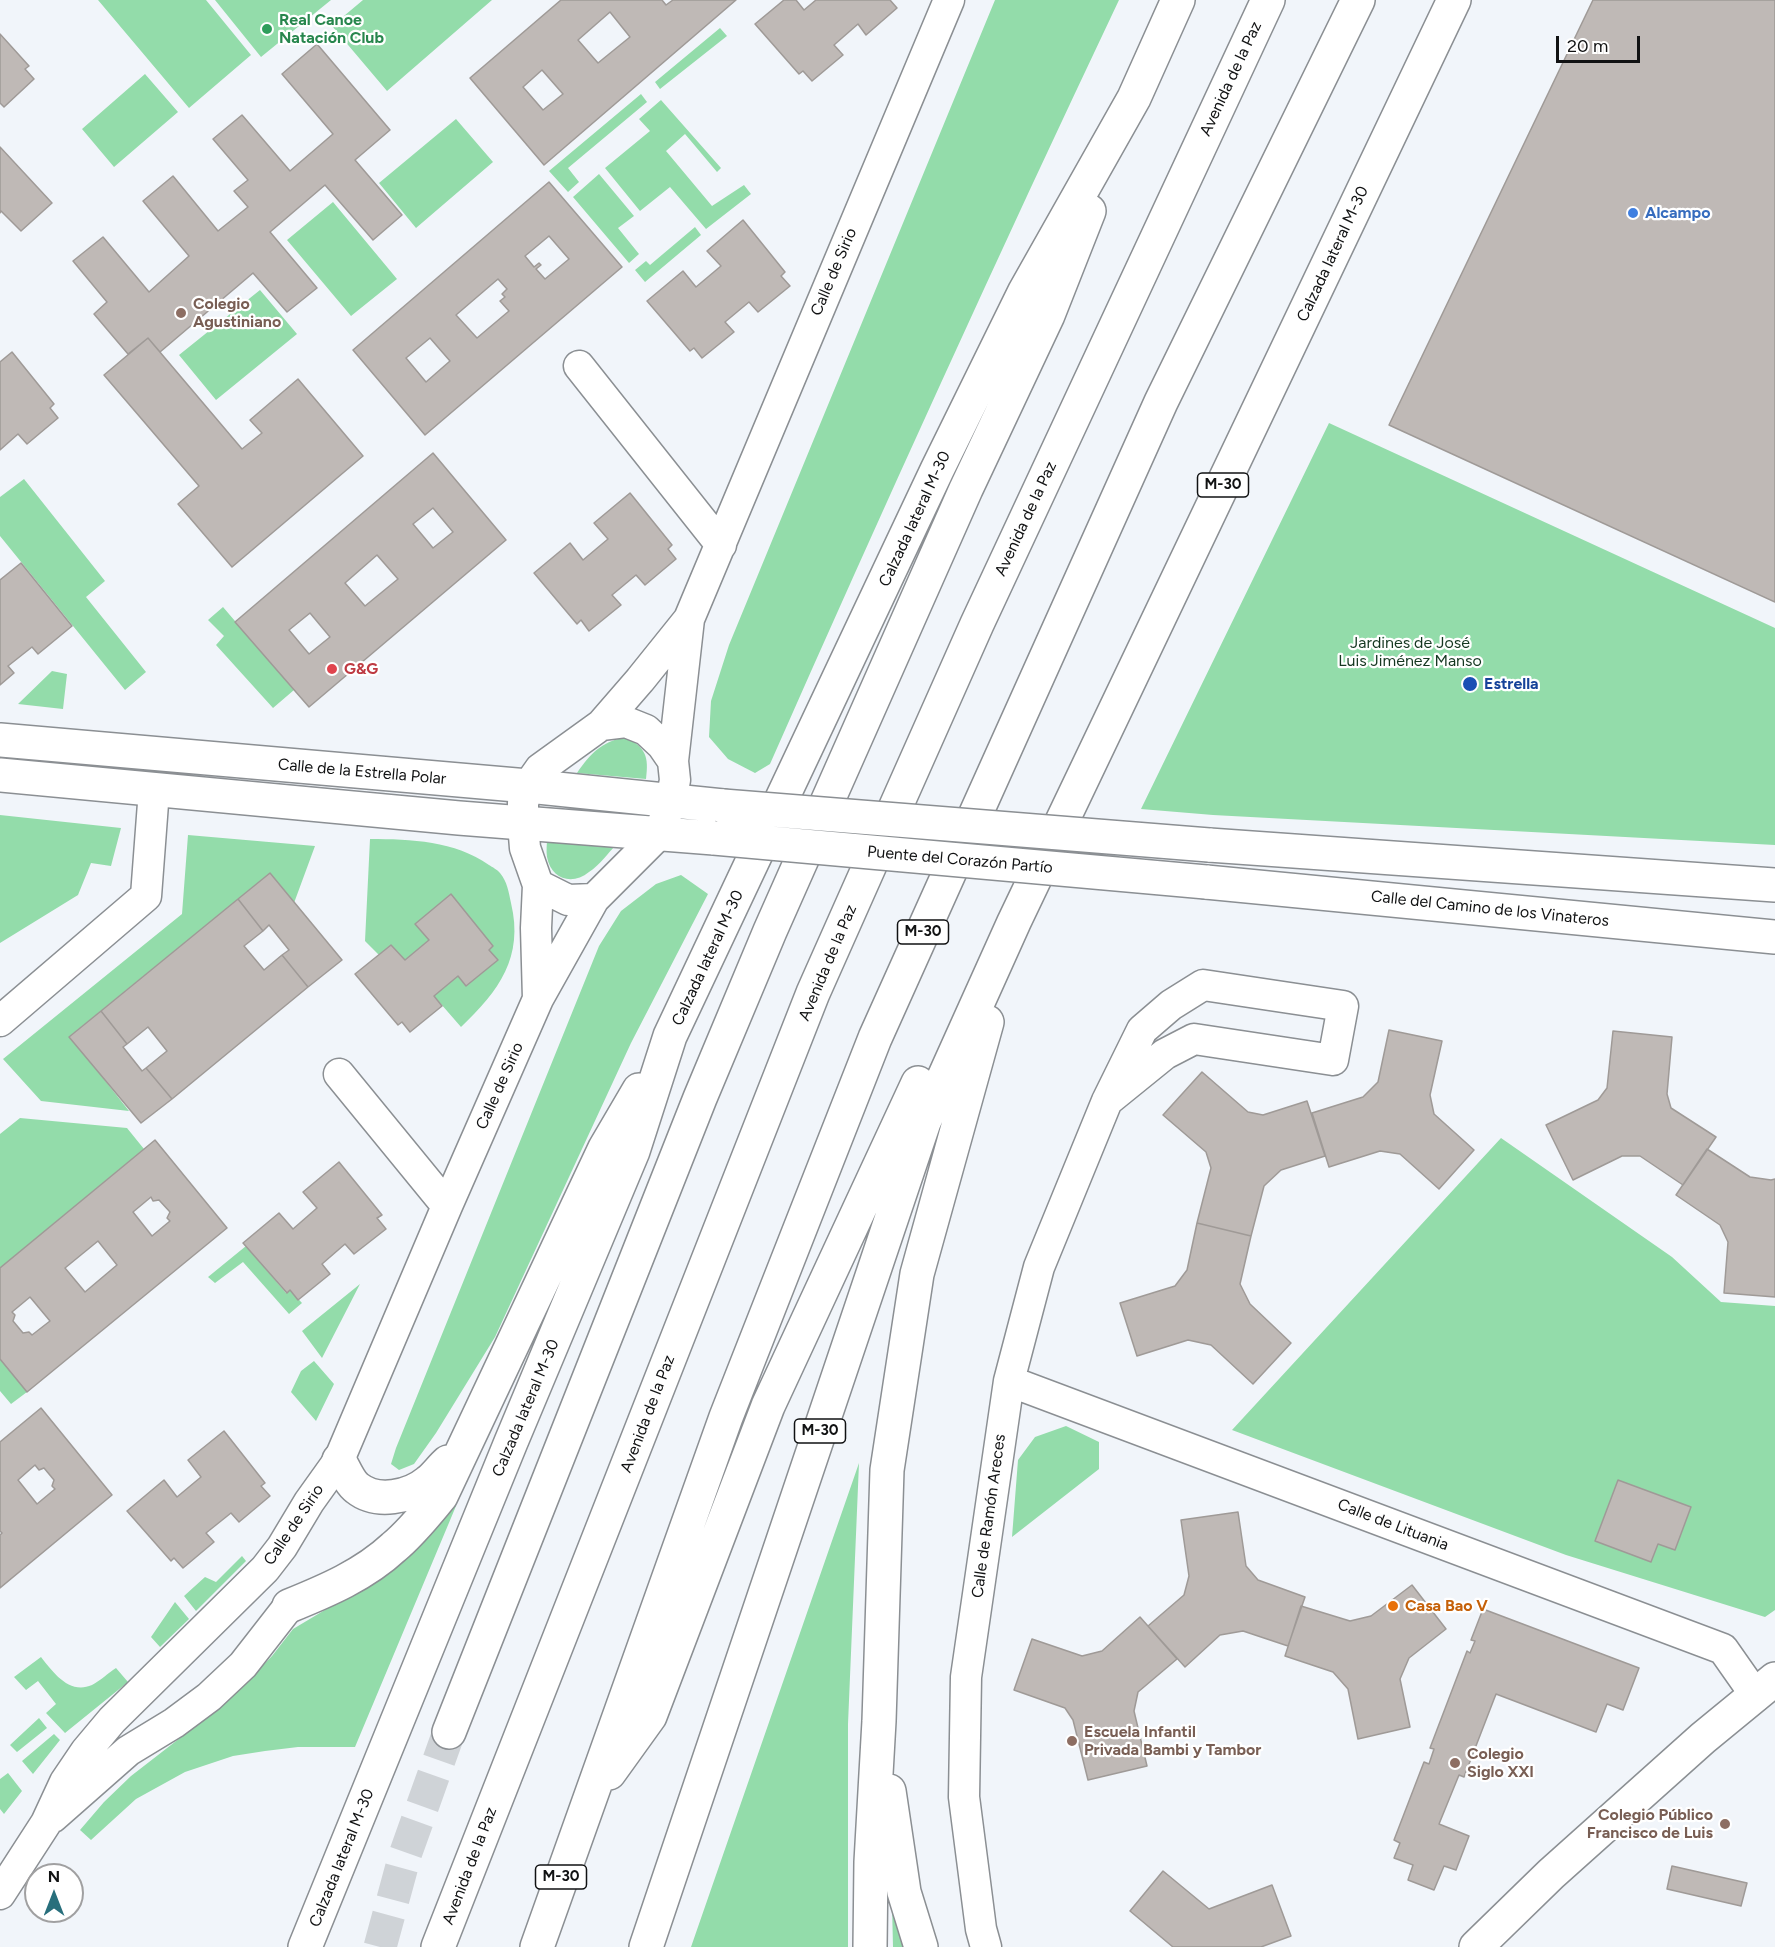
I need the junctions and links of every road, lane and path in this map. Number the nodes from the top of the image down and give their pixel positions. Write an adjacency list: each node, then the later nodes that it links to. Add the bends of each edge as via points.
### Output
1 (949, 0): 10 (street, Calle de Sirio)
2 (1178, 0): 8 (main road, Calzada lateral M-30)
3 (1268, 0): 44 (main road, Avenida de la Paz, via 977,624 813,993)
4 (1358, 0): 40 (main road, M-30, via 1161,402 875,1038 726,1417)
5 (1454, 0): 7 (main road, Calzada lateral M-30 / M-30)
6 (1465, 0): 7 (main road)
7 (1431, 47): 25 (main road, Calzada lateral M-30 / M-30)
8 (1134, 98): 29 (main road, Calzada lateral M-30, via 1025,291); 39 (main road, via 1048,315 966,489 761,951)
9 (579, 366): 10 (street)
10 (721, 545): 11 (street, Calle de Sirio)
11 (689, 619): 12 (street, Calle de Sirio); 14 (street, Calle de Sirio)
12 (601, 725): 14 (street, via 626,722 646,730); 16 (street, Calle de Sirio, via 540,769)
13 (0, 740): 16 (main road, Calle de la Estrella Polar)
14 (673, 762): 18 (street, Calle de Sirio)
15 (0, 775): 17 (main road)
16 (528, 786): 18 (main road, Calle de la Estrella Polar); 19 (street, Calle de Sirio)
17 (154, 790): 19 (main road); 28 (street, via 146,896)
18 (671, 801): 20 (street, Calle de Sirio); 23 (main road, Calle de la Estrella Polar, bridge, via 1209,845)
19 (523, 823): 20 (main road); 22 (street, Calle de Sirio, via 525,848)
20 (659, 834): 21 (main road, Puente del Corazón Partío, bridge); 24 (street, Calle de Sirio)
21 (1206, 882): 26 (main road, Calle del Camino de los Vinateros)
22 (538, 885): 24 (street, via 568,900); 27 (street, Calle de Sirio)
23 (1775, 885)
24 (594, 899): 27 (street, Calle de Sirio)
25 (1014, 922): 38 (main road, via 917,1274 887,1470); 40 (main road, via 946,1023 768,1406 650,1716); 46 (main road, Calzada lateral M-30 / M-30, via 924,1122)
26 (1775, 937)
27 (538, 999): 32 (street, Calle de Sirio)
28 (0, 1021)
29 (670, 1036): 34 (main road, via 605,1148); 43 (main road, Calzada lateral M-30, via 633,1151)
30 (339, 1074): 32 (street)
31 (1107, 1101): 31 (street, Calle de Ramón Areces, via 1165,1054 1194,1039 1333,1060 1343,1006 1203,985 1142,1030); 33 (street, Calle de Ramón Areces, via 1040,1267)
32 (447, 1206): 35 (street, Calle de Sirio)
33 (1009, 1381): 37 (street, Calle de Lituania, via 1723,1649); 49 (street, Calle de Ramón Areces, via 966,1677 964,1797)
34 (469, 1438): 35 (main road, via 429,1482 391,1497 356,1488); 36 (main road, via 441,1496 394,1548 330,1589)
35 (339, 1460): 41 (street, Calle de Sirio, via 265,1569 112,1720 86,1751 65,1782)
36 (289, 1606): 41 (street, Calle de Sirio, via 243,1665 209,1697 128,1751)
37 (1766, 1687): 50 (main road, via 1551,1874)
38 (879, 1721): 47 (main road); 48 (main road, via 904,1892)
39 (449, 1732)
40 (586, 1807): 45 (main road, M-30)
41 (46, 1823): 42 (street, Calle de Sirio)
42 (0, 1894)
43 (305, 1947)
44 (438, 1947)
45 (537, 1947)
46 (646, 1947)
47 (870, 1947)
48 (921, 1947)
49 (986, 1947)
50 (1476, 1947)

